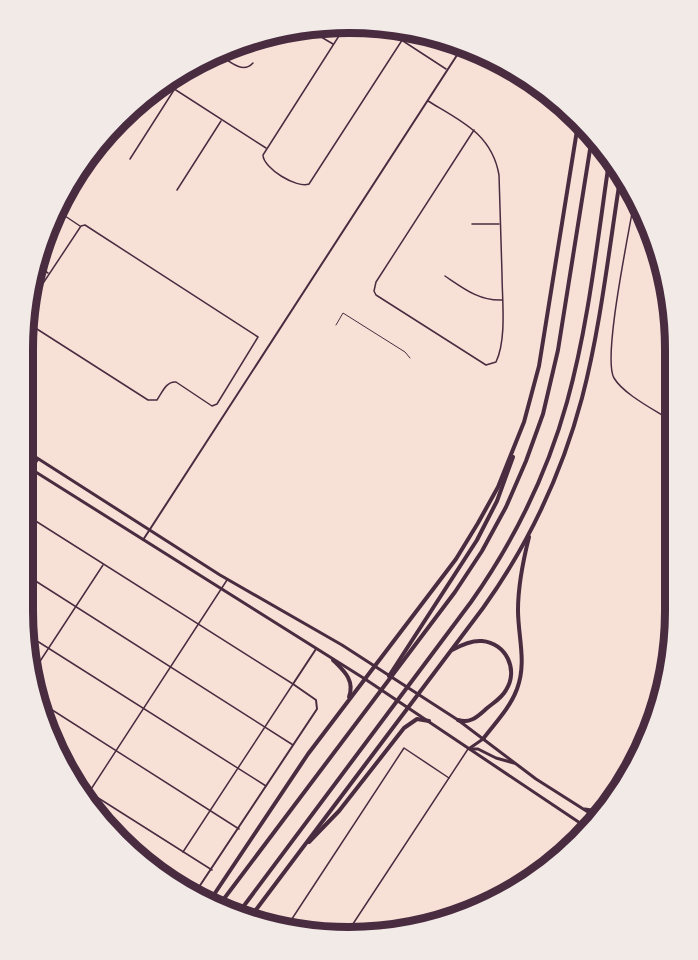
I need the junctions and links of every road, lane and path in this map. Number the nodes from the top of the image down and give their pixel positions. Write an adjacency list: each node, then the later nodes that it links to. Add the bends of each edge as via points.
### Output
1 (341, 33): 4 (street)
2 (318, 35): 4 (street)
3 (402, 40): 8 (street); 16 (street, via 309,184 297,185 267,166 263,160)
4 (334, 45): 16 (street)
5 (458, 53): 8 (street)
6 (225, 58): 7 (street, via 242,68)
7 (253, 63)
8 (447, 70): 11 (street)
9 (171, 87): 10 (street)
10 (175, 90): 12 (street); 17 (street)
11 (427, 101): 13 (street); 41 (street)
12 (222, 120): 16 (street); 20 (street)
13 (474, 130): 24 (street, via 497,162); 30 (street, via 376,282 374,291 486,365 493,364 499,355)
14 (577, 131): 35 (highway, via 541,357)
15 (591, 145): 63 (highway, via 557,359 526,461 478,558)
16 (266, 149)
17 (130, 159)
18 (608, 167): 89 (highway, via 573,378 555,442 526,510 476,596)
19 (619, 185): 42 (highway, via 584,390 559,469)
20 (177, 190)
21 (632, 209): 34 (street, via 611,344 611,371 624,389)
22 (63, 215): 25 (street)
23 (472, 224): 24 (street)
24 (500, 224): 30 (street)
25 (81, 226): 27 (street); 32 (street, via 88,226 257,335 257,339 217,404 212,406 176,382 168,383 157,400 148,400)
26 (43, 270): 27 (street)
27 (49, 273): 29 (street)
28 (445, 276): 30 (street, via 483,299)
29 (39, 289)
30 (502, 300)
31 (336, 325): 33 (lane, via 343,313)
32 (34, 327)
33 (410, 358)
34 (665, 417)
35 (514, 448): 57 (highway, via 465,545); 63 (highway, via 512,465 474,546)
36 (33, 456): 37 (main road)
37 (38, 459): 38 (street); 41 (main road)
38 (33, 467)
39 (33, 471): 43 (main road)
40 (33, 520): 44 (street)
41 (150, 530): 43 (street); 46 (main road)
42 (531, 530): 53 (highway, via 497,588); 67 (highway, via 519,590 523,659 520,678 510,703)
43 (143, 540): 47 (main road)
44 (104, 564): 48 (street); 49 (street)
45 (33, 580): 48 (street)
46 (228, 580): 47 (street); 57 (main road)
47 (221, 590): 49 (street); 52 (main road)
48 (76, 607): 51 (street); 56 (street)
49 (198, 624): 56 (street); 59 (street)
50 (35, 639): 51 (street)
51 (49, 648): 55 (street); 62 (street)
52 (316, 649): 54 (main road); 59 (street)
53 (451, 650): 64 (highway, via 472,641 489,642 503,651 511,669 502,696 473,719); 84 (highway)
54 (333, 660): 58 (main road); 60 (highway, via 351,682)
55 (38, 665)
56 (171, 667): 62 (street); 66 (street)
57 (376, 667): 58 (highway); 64 (main road)
58 (366, 680): 60 (highway); 65 (main road)
59 (293, 684): 66 (street); 68 (street, via 318,703)
60 (348, 700): 87 (highway)
61 (48, 707): 70 (street)
62 (143, 709): 70 (street); 72 (street)
63 (365, 712): 88 (highway)
64 (458, 720): 67 (main road)
65 (429, 721): 69 (main road); 84 (highway, via 415,720 404,728 339,811)
66 (265, 727): 68 (street); 72 (street)
67 (483, 739): 69 (main road); 71 (main road)
68 (294, 745): 74 (street)
69 (468, 749): 71 (main road, via 478,748); 73 (street); 81 (main road)
70 (116, 750): 75 (street); 78 (street)
71 (516, 764): 77 (main road)
72 (238, 769): 74 (street); 78 (street)
73 (449, 778): 91 (street, via 404,748); 92 (street)
74 (267, 787): 82 (street)
75 (89, 792)
76 (90, 793): 83 (street)
77 (578, 806): 79 (main road); 80 (main road)
78 (211, 810): 82 (street); 83 (street)
79 (594, 811)
80 (591, 814)
81 (582, 824)
82 (239, 829): 85 (street)
83 (183, 852): 85 (street)
84 (298, 854): 90 (highway)
85 (212, 870): 86 (street)
86 (199, 889)
87 (213, 896)
88 (223, 900)
89 (242, 908)
90 (254, 912)
91 (290, 921)
92 (351, 927)

